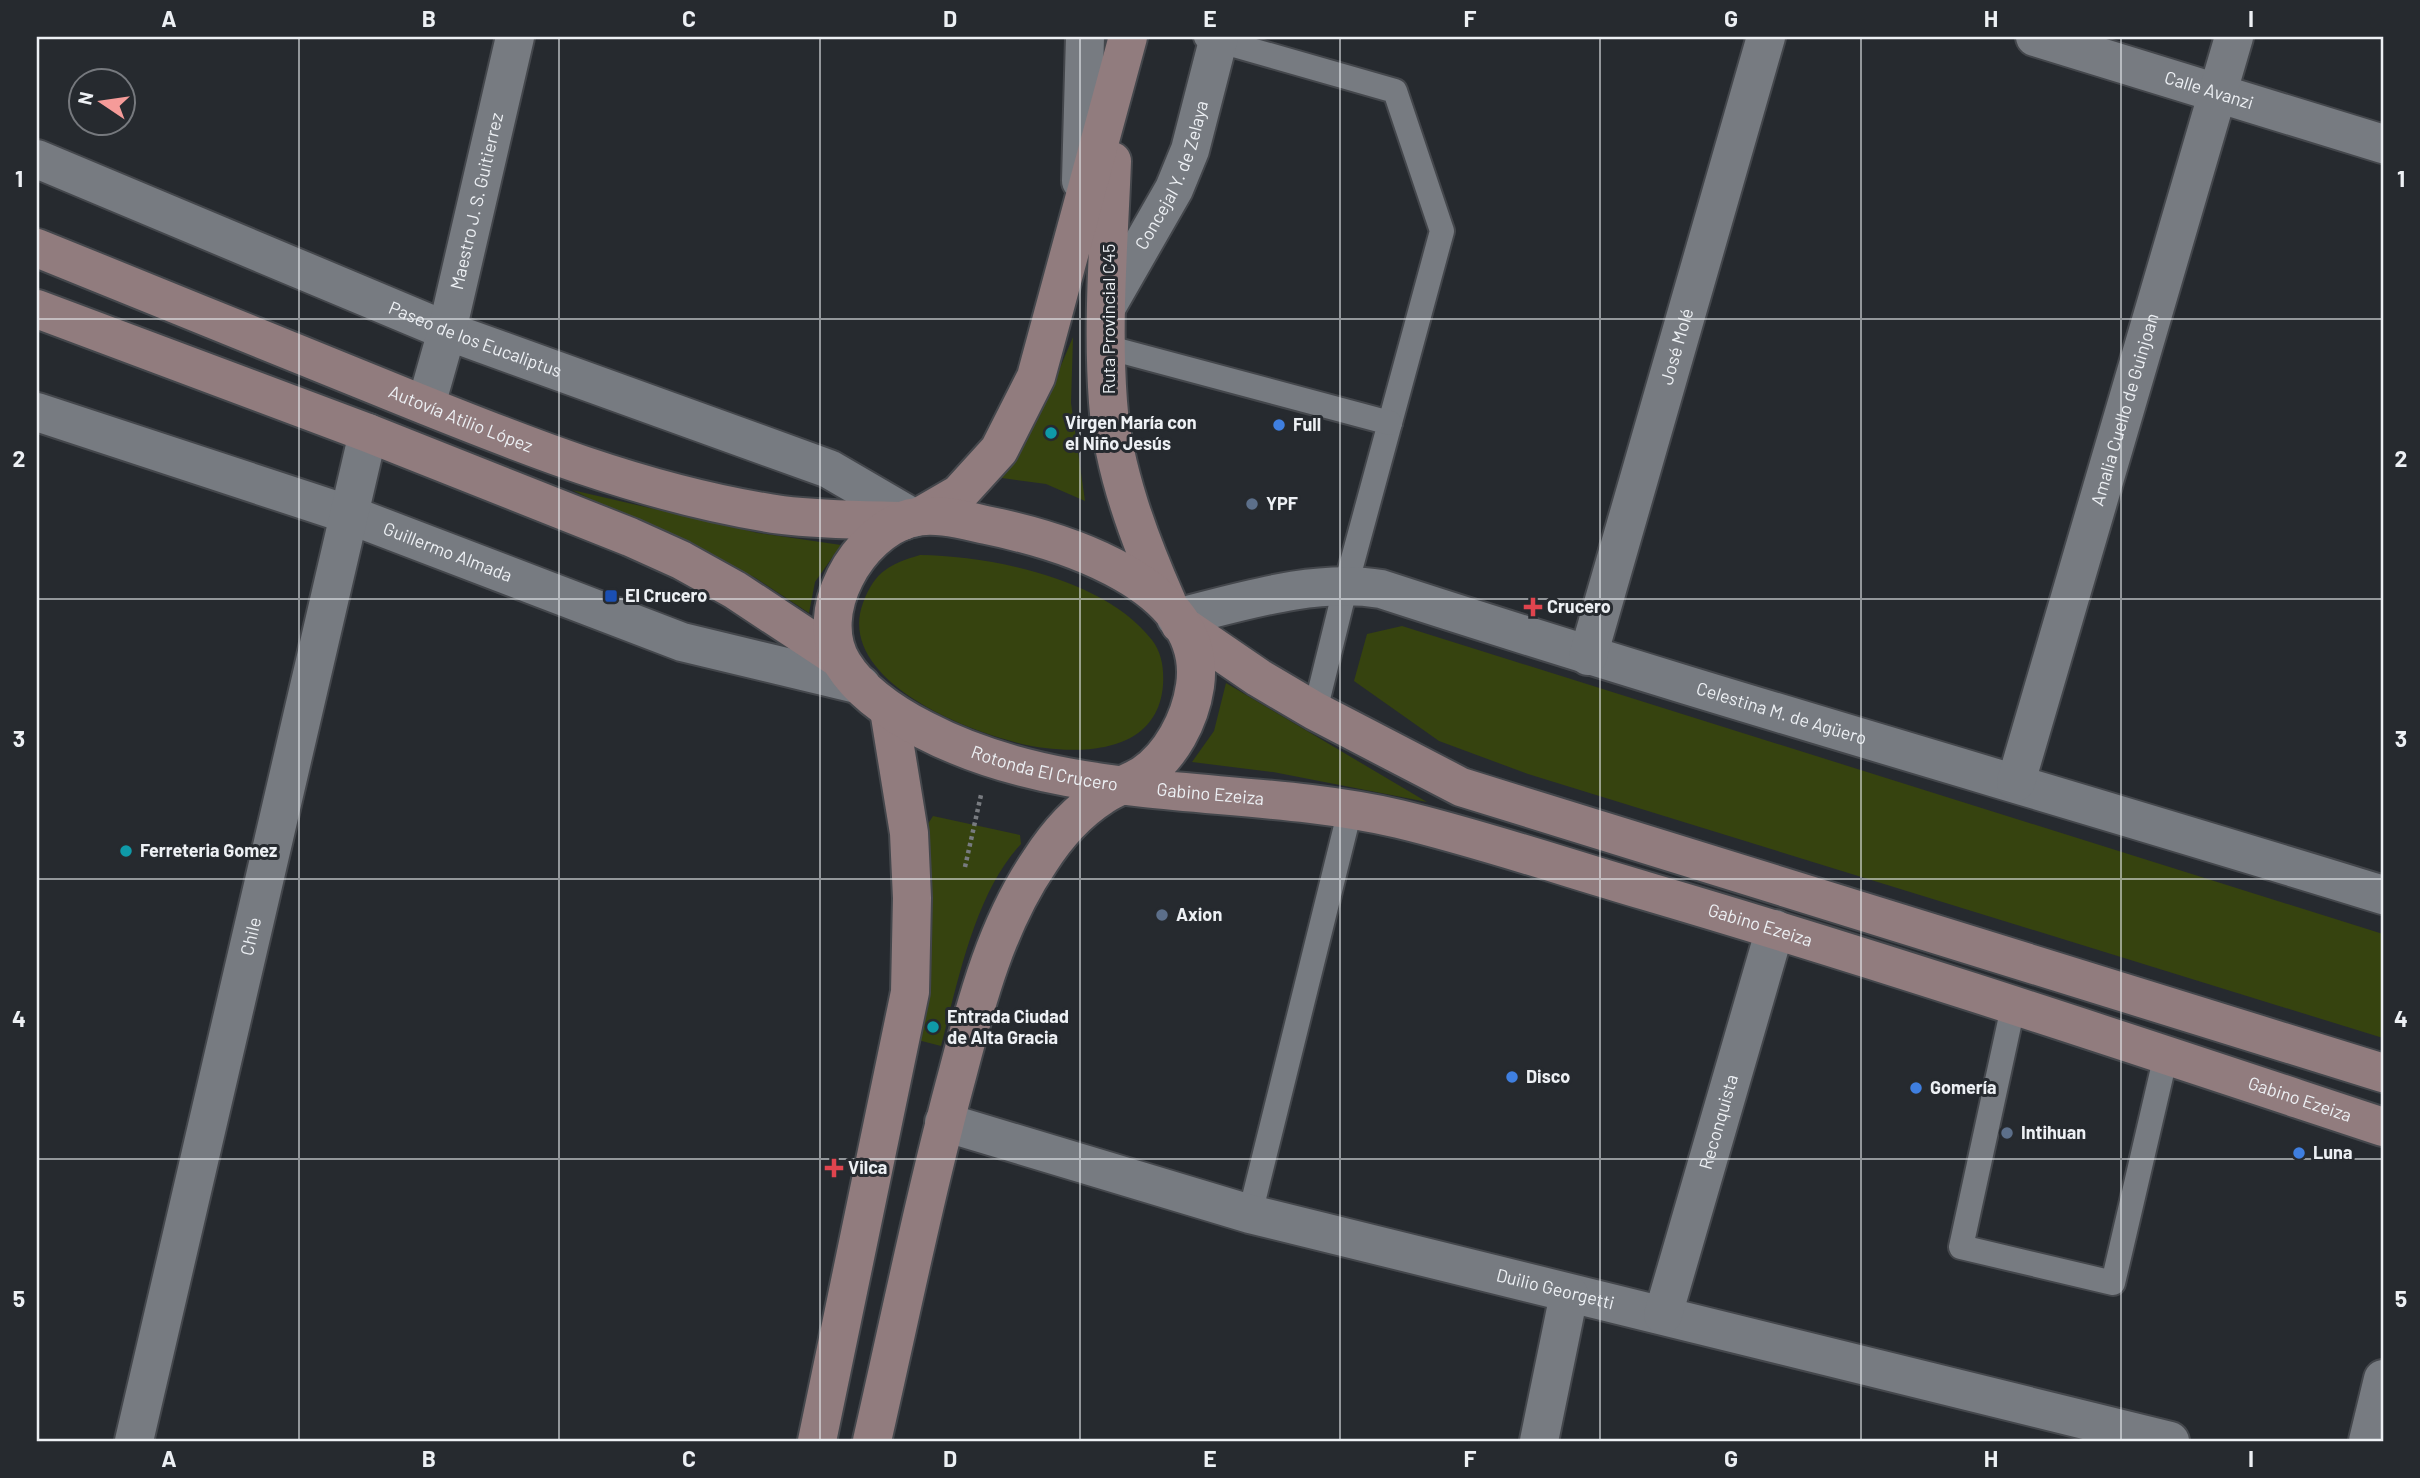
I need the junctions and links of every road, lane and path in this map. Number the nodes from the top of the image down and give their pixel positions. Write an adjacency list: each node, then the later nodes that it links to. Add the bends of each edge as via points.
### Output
1 (515, 37): 16 (street, Maestro J. S. Guitierrez)
2 (1085, 37): 12 (street)
3 (1128, 37): 9 (main road, Ruta Provincial C45)
4 (1766, 37): 26 (street, José Molé)
5 (2035, 37): 8 (street, Calle Avanzi)
6 (2234, 37): 8 (street, Amalia Cuello de Guinjoan)
7 (1214, 38): 14 (street, Concejal Y. de Zelaya, via 1190,150); 20 (lane, via 1395,91 1442,231)
8 (2218, 90): 10 (street, Calle Avanzi); 31 (street, Amalia Cuello de Guinjoan)
9 (1114, 99): 12 (main road, Ruta Provincial C45); 14 (main road, Ruta Provincial C45)
10 (2383, 144)
11 (37, 159): 16 (street, Paseo de los Eucaliptus)
12 (1078, 229): 23 (main road, Ruta Provincial C45, via 1036,377 999,450 959,494)
13 (37, 248): 18 (main road, Autovía Atilio López)
14 (1107, 306): 17 (main road, Ruta Provincial C45)
15 (37, 309): 21 (main road)
16 (447, 331): 18 (street, Maestro J. S. Guitierrez); 23 (street, Paseo de los Eucaliptus, via 829,469)
17 (1106, 347): 20 (lane); 25 (main road, Ruta Provincial C45, via 1108,405 1123,480 1147,557)
18 (426, 405): 23 (main road, Autovía Atilio López, via 597,470 719,502 821,519)
19 (37, 412): 22 (street, Guillermo Almada)
20 (1390, 423): 24 (lane)
21 (368, 433): 22 (street, Chile); 27 (main road, via 681,560 735,590)
22 (350, 515): 27 (street, Guillermo Almada, via 682,642); 46 (street, Chile)
23 (913, 518): 25 (main road, Rotonda El Crucero, via 953,518 1079,551 1150,590); 27 (main road, via 873,539 846,576 834,618)
24 (1346, 585): 25 (street, Celestina M. de Agüero); 26 (street, Celestina M. de Agüero, via 1381,589); 29 (lane)
25 (1176, 618): 29 (main road, via 1259,678); 32 (main road, Rotonda El Crucero, via 1196,672 1191,703 1168,753 1150,770)
26 (1588, 656): 31 (street, Celestina M. de Agüero)
27 (849, 671): 28 (main road, Rotonda El Crucero)
28 (889, 710): 30 (main road, Rotonda El Crucero); 47 (main road, via 909,833 910,992)
29 (1315, 711): 39 (main road, via 1461,787)
30 (990, 757): 32 (main road, Rotonda El Crucero, via 1056,774); 34 (path)
31 (2016, 782): 35 (street, Celestina M. de Agüero)
32 (1124, 784): 33 (main road, Gabino Ezeiza); 40 (main road, via 1066,826 1016,900 978,999)
33 (1350, 810): 36 (main road, Gabino Ezeiza, via 1401,820); 42 (lane)
34 (965, 867)
35 (2383, 895)
36 (1775, 929): 37 (main road, Gabino Ezeiza); 44 (street, Reconquista)
37 (2013, 1007): 38 (main road, Gabino Ezeiza); 38 (lane, via 1961,1247 2113,1283)
38 (2166, 1055): 41 (main road, Gabino Ezeiza)
39 (2383, 1073)
40 (944, 1122): 42 (street, Duilio Georgetti); 48 (main road)
41 (2383, 1127)
42 (1250, 1214): 43 (street, Duilio Georgetti)
43 (1569, 1294): 44 (street, Duilio Georgetti); 49 (street)
44 (1662, 1315): 50 (street, Duilio Georgetti)
45 (2383, 1379): 51 (street)
46 (134, 1441)
47 (817, 1441)
48 (872, 1441)
49 (1539, 1441)
50 (2170, 1441)
51 (2368, 1441)

